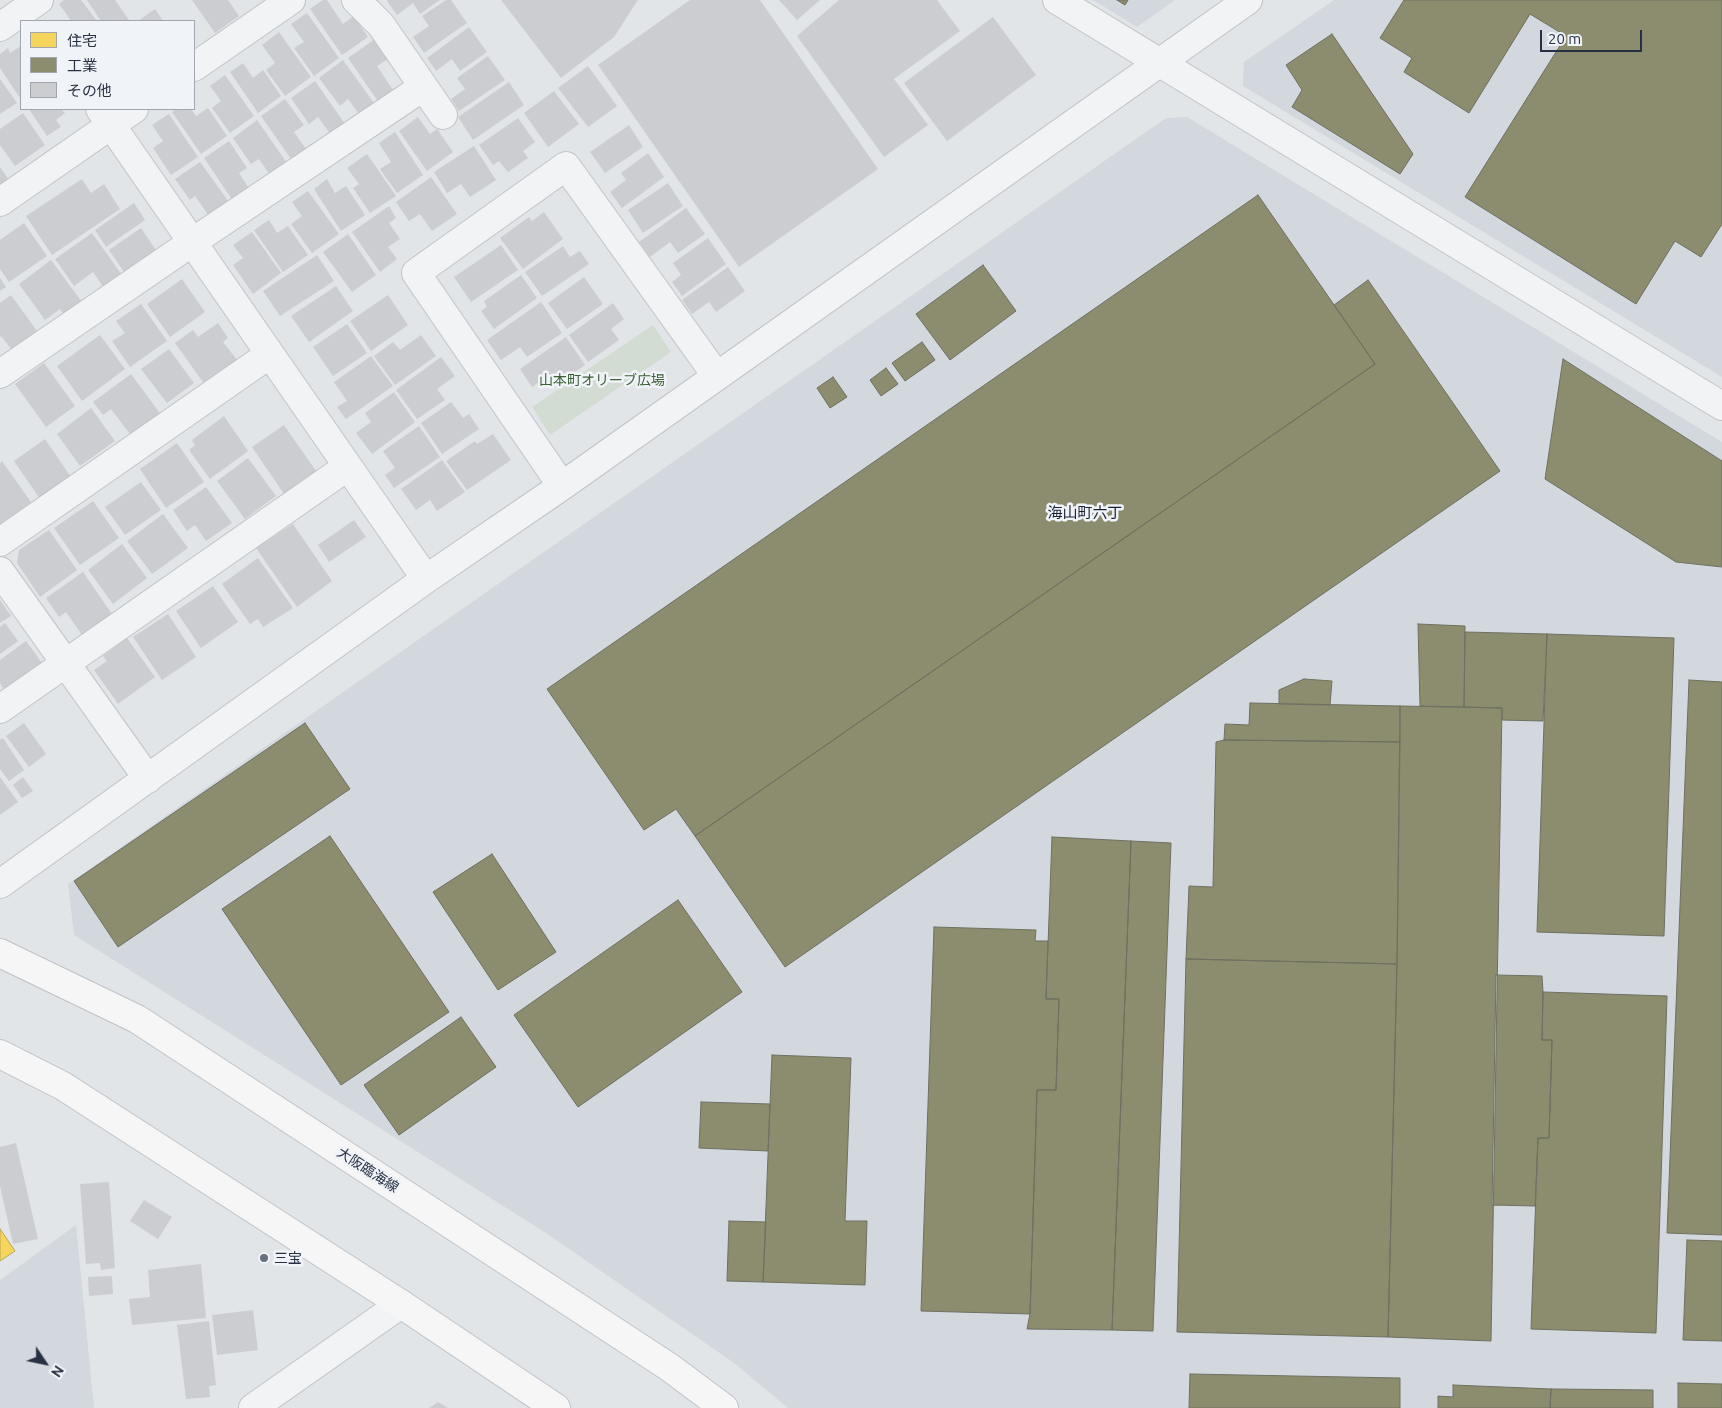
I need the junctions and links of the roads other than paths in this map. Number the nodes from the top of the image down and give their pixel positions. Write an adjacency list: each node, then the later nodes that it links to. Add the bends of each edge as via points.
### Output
1 (291, 0): 8 (street)
2 (356, 0): 9 (street, via 380,25)
3 (1057, 0): 7 (street)
4 (1248, 0): 7 (street)
5 (34, 7): 6 (street)
6 (0, 28)
7 (1160, 62): 17 (street); 18 (street)
8 (195, 66)
9 (424, 87): 11 (street); 14 (street)
10 (130, 110): 12 (street)
11 (444, 115)
12 (106, 117): 13 (street); 14 (street)
13 (0, 202)
14 (191, 243): 15 (street); 16 (street)
15 (270, 354): 19 (street); 21 (street)
16 (0, 374)
17 (716, 376): 20 (street); 20 (street, via 566,166 416,273)
18 (1722, 406)
19 (347, 467): 23 (street); 24 (street)
20 (562, 486): 23 (street)
21 (0, 542)
22 (0, 571): 24 (street)
23 (426, 579): 26 (street)
24 (66, 663): 25 (street); 26 (street)
25 (0, 709)
26 (148, 779): 27 (street)
27 (0, 884)
28 (0, 954): 33 (main road, 大阪臨海線, via 137,1019 669,1367)
29 (0, 1054): 30 (main road, via 63,1086)
30 (401, 1304): 31 (street); 32 (main road)
31 (253, 1408)
32 (556, 1408)
33 (724, 1408)

